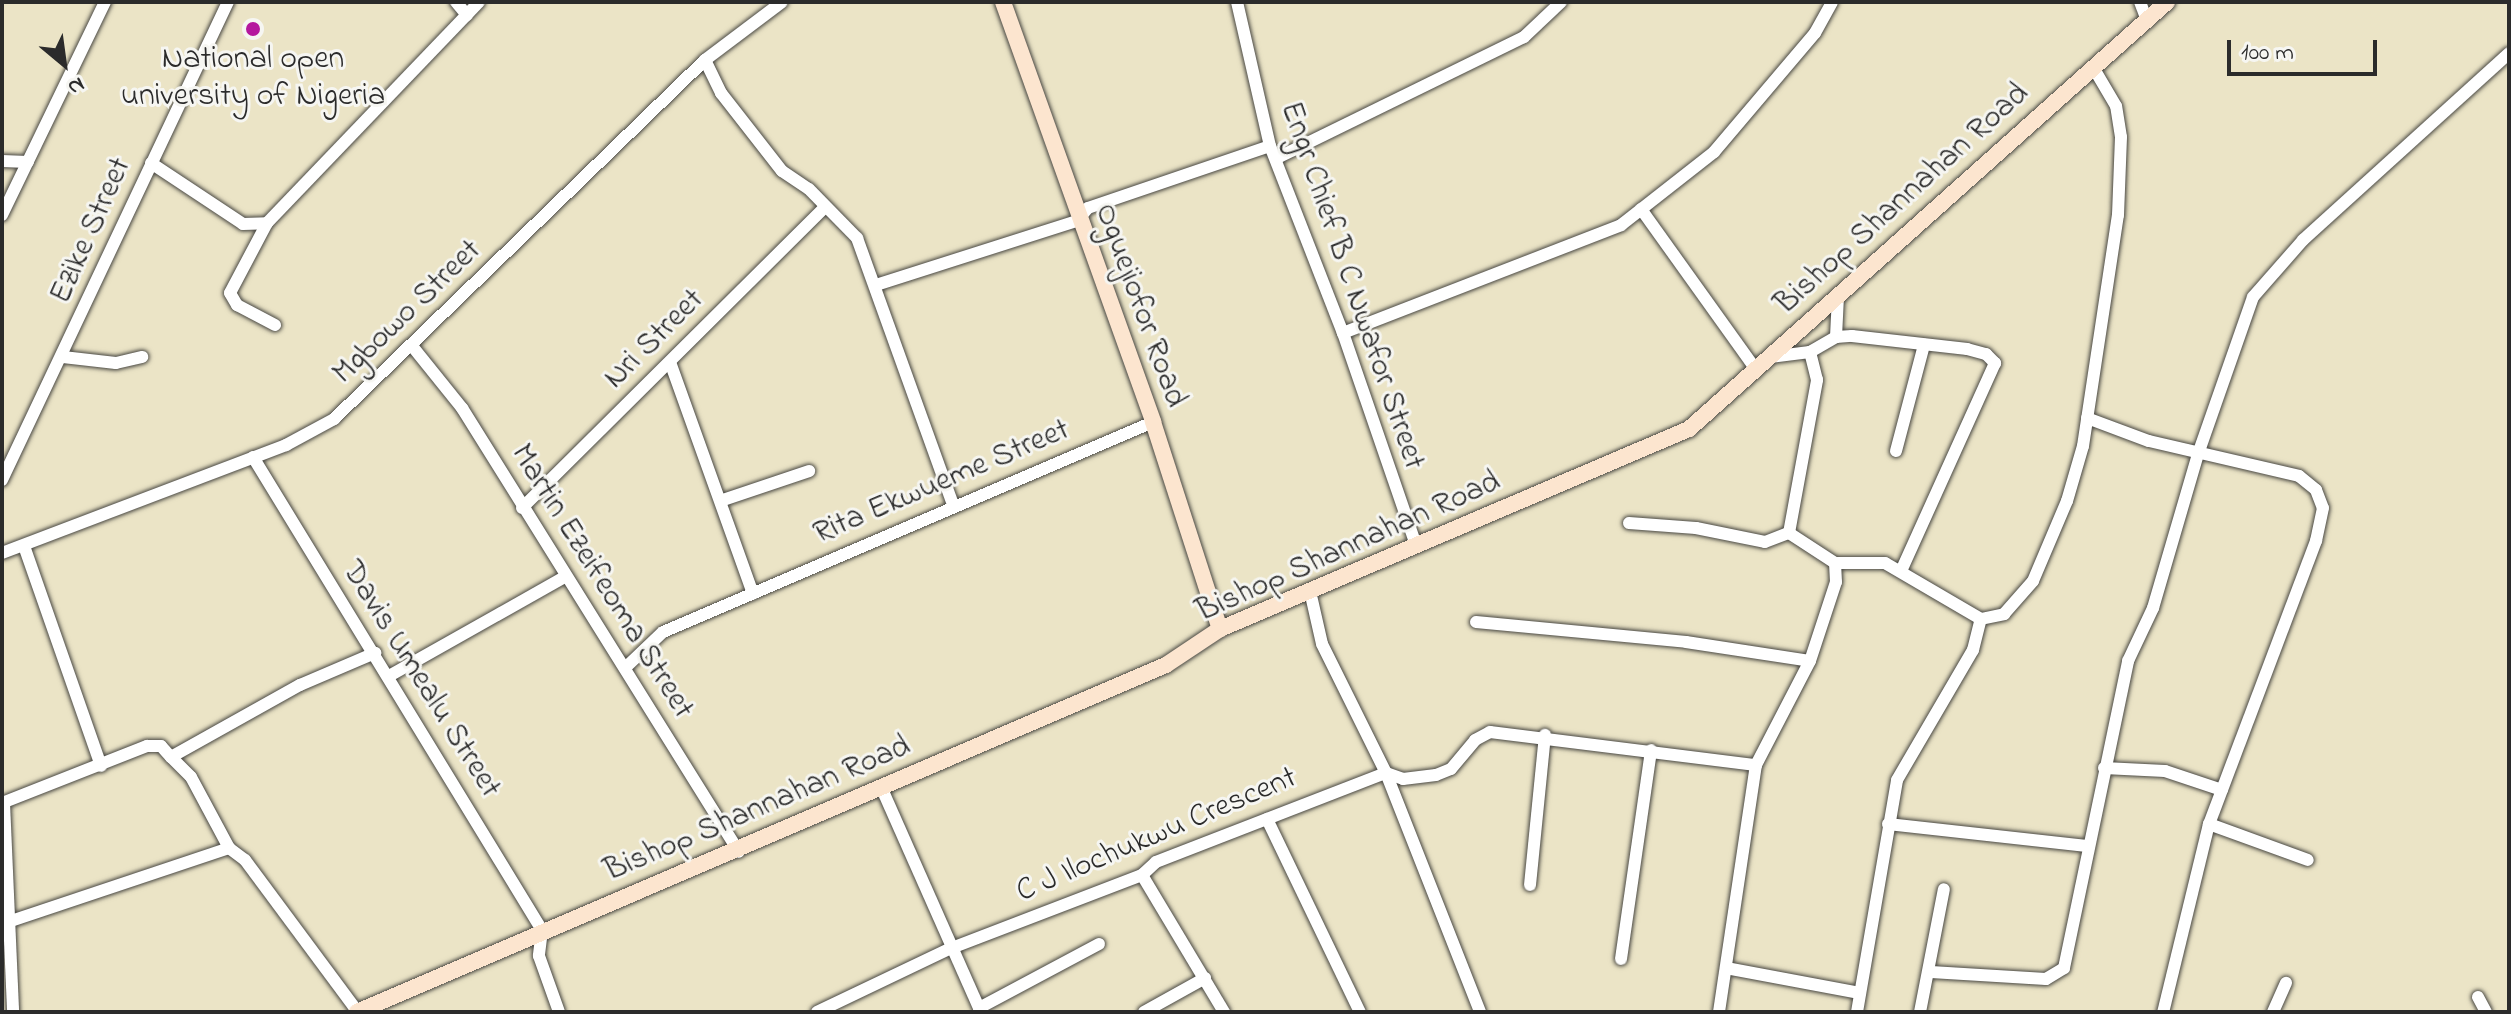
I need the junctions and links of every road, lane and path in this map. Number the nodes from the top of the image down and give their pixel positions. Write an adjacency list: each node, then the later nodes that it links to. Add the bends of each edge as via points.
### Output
1 (105, 2): 20 (street)
2 (228, 2): 21 (street, Ezike Street)
3 (456, 2): 12 (street)
4 (479, 2): 12 (street)
5 (782, 2): 15 (street, Mgbowo Street)
6 (1003, 2): 25 (main road, Oguejiofor Road)
7 (1237, 2): 17 (street, Engr Chief B C Nwafor Street)
8 (1561, 2): 18 (street, via 1524,37)
9 (1832, 2): 23 (street, via 1815,33 1714,152)
10 (2140, 2): 13 (street)
11 (2167, 2): 13 (main road, Bishop Shannahan Road)
12 (467, 15): 26 (street)
13 (2147, 20): 16 (main road, Bishop Shannahan Road)
14 (2509, 53): 43 (street, via 2363,182 2260,285)
15 (705, 60): 22 (street, via 721,93 782,171 809,189); 33 (street, Mgbowo Street)
16 (2093, 67): 28 (main road, Bishop Shannahan Road); 40 (street, via 2116,106 2121,137 2118,215)
17 (1270, 146): 18 (street, Engr Chief B C Nwafor Street); 25 (street, via 1088,208)
18 (1277, 158): 30 (street, Engr Chief B C Nwafor Street)
19 (2, 161): 20 (street)
20 (28, 162): 24 (street)
21 (151, 163): 26 (street, via 243,224); 35 (street, Ezike Street)
22 (824, 208): 27 (street, via 857,238); 38 (street, Nri Street)
23 (1641, 209): 30 (street, via 1582,243); 39 (street)
24 (2, 215)
25 (1077, 221): 27 (street); 41 (main road, Oguejiofor Road)
26 (267, 223): 29 (street, via 230,293 237,305)
27 (876, 285): 48 (street)
28 (1838, 296): 31 (street); 37 (main road, Bishop Shannahan Road)
29 (275, 325)
30 (1343, 333): 52 (street, Engr Chief B C Nwafor Street)
31 (1836, 337): 32 (street); 34 (street)
32 (1924, 345): 42 (street); 56 (street, via 1977,351 1995,363)
33 (412, 346): 44 (street, Mgbowo Street, via 334,419); 49 (street, Martin Ezeifeoma Street, via 462,408)
34 (1810, 352): 37 (street); 51 (street, via 1817,380)
35 (63, 357): 36 (street, via 116,363); 46 (street, Ezike Street)
36 (142, 357)
37 (1770, 357): 39 (main road, Bishop Shannahan Road)
38 (670, 362): 47 (street); 49 (street, Nri Street)
39 (1754, 367): 52 (main road, Bishop Shannahan Road, via 1689,429)
40 (2087, 418): 43 (street); 60 (street, via 2067,501 2042,566 2004,614)
41 (1153, 422): 48 (street, Rita Ekwueme Street); 62 (main road, Oguejiofor Road)
42 (1896, 451)
43 (2198, 454): 72 (street, via 2153,608 2128,661); 75 (street, via 2299,476 2316,490 2323,508 2316,541)
44 (253, 457): 53 (street, Mgbowo Street); 63 (street, Davis Umealu Street)
45 (809, 471): 47 (street)
46 (2, 480)
47 (723, 500): 59 (street)
48 (953, 505): 59 (street, Rita Ekwueme Street)
49 (522, 508): 57 (street, Martin Ezeifeoma Street)
50 (1629, 523): 51 (street, via 1696,528 1765,542)
51 (1789, 533): 55 (street)
52 (1414, 542): 58 (main road, Bishop Shannahan Road)
53 (24, 546): 54 (street, Mgbowo Street); 71 (street)
54 (2, 553)
55 (1835, 563): 56 (street, via 1865,559); 64 (street, via 1836,582)
56 (1901, 571): 60 (street)
57 (563, 578): 65 (street, Martin Ezeifeoma Street); 66 (street)
58 (1310, 591): 62 (main road, Bishop Shannahan Road); 73 (street, via 1322,644)
59 (753, 594): 65 (street, Rita Ekwueme Street, via 663,632)
60 (1981, 619): 78 (street, via 1973,650 1897,780)
61 (1476, 622): 64 (street, via 1686,642)
62 (1220, 629): 74 (main road, Bishop Shannahan Road, via 1166,665)
63 (375, 653): 66 (street, Davis Umealu Street); 69 (street, via 300,685)
64 (1810, 661): 70 (street)
65 (625, 668): 82 (street, Martin Ezeifeoma Street)
66 (389, 676): 88 (street, Davis Umealu Street)
67 (1545, 735): 68 (street); 73 (street, via 1490,732 1475,740 1451,769 1436,775 1403,779); 85 (street)
68 (1651, 750): 70 (street); 91 (street)
69 (171, 757): 71 (street, via 161,746 147,746); 81 (street, via 191,777)
70 (1756, 765): 92 (street)
71 (101, 766): 76 (street)
72 (2104, 768): 75 (street, via 2165,771); 80 (street)
73 (1386, 773): 77 (street, C J Ilochukwu Crescent); 106 (street)
74 (882, 789): 82 (main road, Bishop Shannahan Road); 90 (street, via 946,925)
75 (2222, 790): 79 (street)
76 (3, 803): 87 (street)
77 (1267, 819): 84 (street, C J Ilochukwu Crescent, via 1156,862); 105 (street)
78 (1888, 824): 80 (street); 96 (street)
79 (2209, 824): 83 (street); 110 (street)
80 (2087, 846): 93 (street, via 2064,968 2046,979)
81 (229, 848): 87 (street); 100 (street, via 245,860)
82 (739, 852): 88 (main road, Bishop Shannahan Road)
83 (2308, 860)
84 (1142, 875): 90 (street, C J Ilochukwu Crescent); 94 (street)
85 (1530, 885)
86 (1944, 889): 93 (street)
87 (11, 921): 99 (street)
88 (542, 930): 100 (main road, Bishop Shannahan Road); 101 (street, via 539,956)
89 (1099, 944): 98 (street)
90 (949, 949): 98 (street); 102 (street, C J Ilochukwu Crescent)
91 (1621, 959)
92 (1726, 968): 96 (street); 107 (street)
93 (1931, 972): 109 (street)
94 (1205, 978): 103 (street); 104 (street)
95 (2286, 983): 111 (street)
96 (1860, 993): 108 (street)
97 (2478, 997): 112 (street)
98 (980, 1010)
99 (13, 1012)
100 (357, 1012)
101 (559, 1012)
102 (817, 1012)
103 (1144, 1012)
104 (1224, 1012)
105 (1360, 1012)
106 (1480, 1012)
107 (1719, 1012)
108 (1857, 1012)
109 (1920, 1012)
110 (2163, 1012)
111 (2273, 1012)
112 (2486, 1012)

